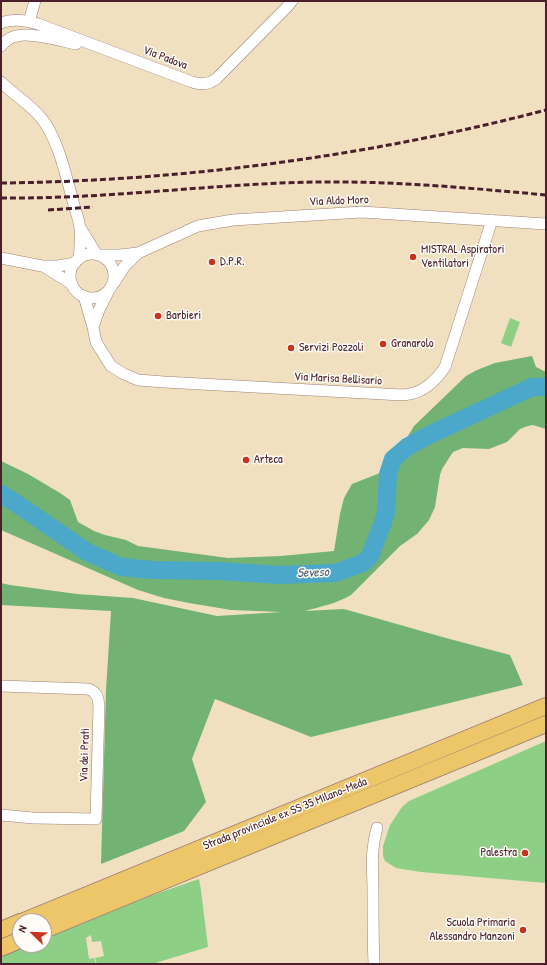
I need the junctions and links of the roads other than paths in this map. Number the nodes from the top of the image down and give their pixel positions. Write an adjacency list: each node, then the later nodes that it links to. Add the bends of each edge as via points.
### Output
1 (35, 1): 3 (street)
2 (292, 1): 6 (street, Via Padova, via 214,81 207,84 193,82)
3 (29, 22): 4 (street, Via Padova, via 11,20); 6 (street, Via Padova)
4 (1, 23)
5 (1, 46): 6 (street, via 8,39 24,35)
6 (100, 47)
7 (1, 82): 8 (street)
8 (5, 88): 11 (street, via 26,102 51,133)
9 (492, 220): 10 (street, Via Aldo Moro); 12 (street, Via Aldo Moro, via 362,212 233,220 198,226); 20 (street, Via Marisa Bellisario, via 445,367 429,385 410,394 138,380 111,366 96,342)
10 (546, 224)
11 (80, 227): 13 (street); 15 (street)
12 (138, 253): 13 (street, Via Aldo Moro, via 120,256); 18 (street, Via Aldo Moro, via 124,267)
13 (99, 255): 15 (street, via 91,254); 18 (street, via 111,264 114,271)
14 (1, 258): 16 (street)
15 (77, 261): 16 (street, via 58,266); 17 (street, via 70,277)
16 (42, 266): 17 (street)
17 (72, 284): 19 (street)
18 (110, 289): 19 (street, via 97,298); 20 (street)
19 (84, 296): 20 (street, Via Marisa Bellisario)
20 (94, 327)
21 (1, 686): 24 (street, Via dei Prati, via 91,690 98,697 99,706 96,819)
22 (546, 706): 26 (highway, Strada provinciale ex SS 35 Milano-Meda)
23 (546, 724): 28 (highway, Strada provinciale ex SS 35 Milano-Meda)
24 (1, 815)
25 (377, 828): 32 (street, via 372,850)
26 (43, 913)
27 (12, 925): 29 (highway)
28 (52, 927)
29 (1, 930)
30 (12, 944): 31 (highway)
31 (1, 948)
32 (374, 964)

